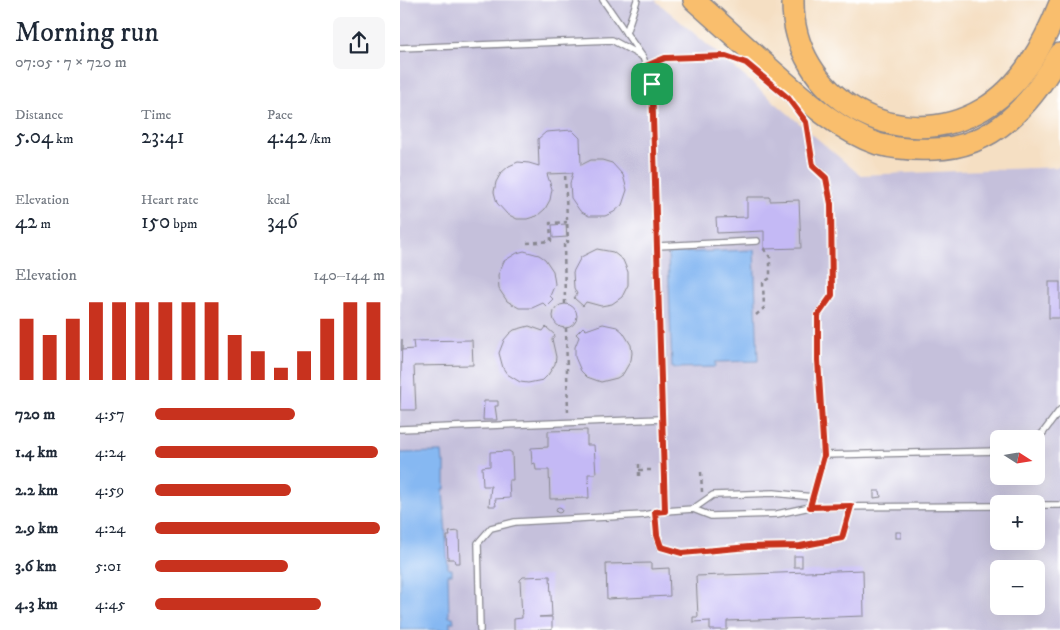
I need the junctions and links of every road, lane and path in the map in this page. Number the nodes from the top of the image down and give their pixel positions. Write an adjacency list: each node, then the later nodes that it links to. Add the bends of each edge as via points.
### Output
1 (603, 0): 6 (lane)
2 (637, 0): 6 (lane)
3 (694, 0): 8 (highway, via 806,100 864,138 894,148 955,148 981,140 1013,116 1037,90)
4 (793, 0): 5 (highway, via 793,17 801,49 811,69 851,107 881,122 910,126 956,120 998,98 1027,68 1040,48)
5 (1060, 3)
6 (626, 33): 9 (lane)
7 (400, 48): 9 (lane, via 612,40)
8 (1060, 54)
9 (643, 57): 10 (lane)
10 (646, 66): 15 (lane, via 652,84); 25 (lane, via 665,58 726,56 746,63 781,92 806,122 813,166 826,178 831,204 832,295 818,315)
11 (565, 173): 12 (path)
12 (567, 222): 14 (path, via 550,223 551,241); 16 (path)
13 (757, 241): 15 (lane); 17 (path, via 770,257 770,278 763,283 764,308)
14 (527, 242)
15 (657, 246): 20 (lane)
16 (564, 304)
17 (756, 315)
18 (566, 328): 21 (path)
19 (1060, 410): 23 (lane)
20 (662, 419): 21 (lane); 28 (lane)
21 (569, 423): 22 (lane)
22 (400, 429)
23 (1045, 430)
24 (990, 451): 25 (lane)
25 (824, 455): 32 (lane)
26 (639, 464): 27 (path)
27 (639, 470): 28 (path); 30 (path)
28 (664, 470): 39 (lane)
29 (702, 472): 31 (path)
30 (639, 476)
31 (702, 492)
32 (813, 497): 37 (lane); 38 (lane, via 774,493 714,495)
33 (1060, 504): 34 (lane)
34 (1045, 505)
35 (851, 506): 36 (lane); 37 (lane); 40 (lane, via 842,538 800,546 682,553 661,547)
36 (990, 506)
37 (810, 507): 38 (lane, via 777,514 711,516)
38 (693, 509): 39 (lane)
39 (665, 511): 40 (lane)
40 (655, 512): 41 (lane, via 515,522 491,528 478,543)
41 (480, 630)

